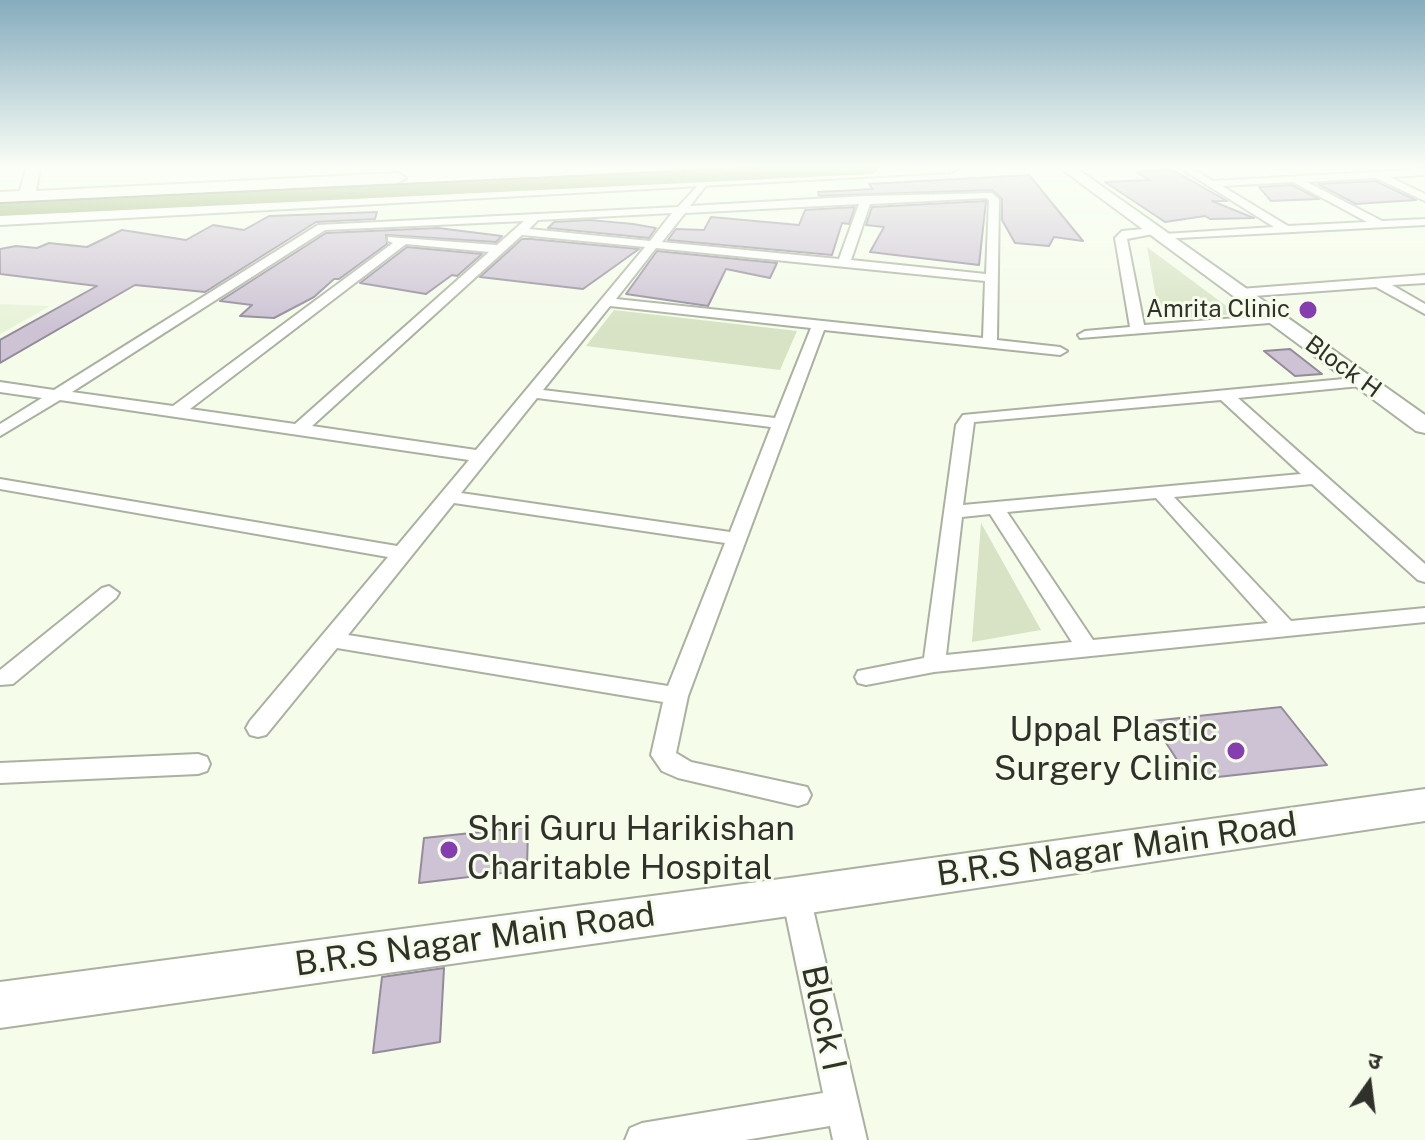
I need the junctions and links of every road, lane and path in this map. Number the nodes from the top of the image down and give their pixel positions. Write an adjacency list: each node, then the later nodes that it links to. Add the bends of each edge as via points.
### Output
1 (435, 221): 12 (street)
2 (530, 221): 13 (street)
3 (671, 221): 16 (street)
4 (858, 221): 18 (street)
5 (992, 221): 19 (street)
6 (1141, 221): 14 (main road, Block H)
7 (1271, 221): 11 (street)
8 (1373, 221): 10 (street)
9 (1425, 222): 10 (street)
10 (1380, 225): 11 (street)
11 (1286, 230): 14 (street)
12 (312, 231): 15 (street); 34 (street)
13 (519, 231): 16 (street); 17 (street)
14 (1159, 234): 22 (main road, Block H); 27 (street, via 1126,233 1121,238)
15 (404, 240): 17 (street); 36 (street)
16 (653, 244): 18 (street); 23 (street)
17 (500, 249): 39 (street)
18 (844, 263): 19 (street)
19 (991, 278): 29 (street)
20 (1425, 279): 21 (street)
21 (1379, 283): 22 (street); 24 (street)
22 (1240, 293): 25 (main road, Block H)
23 (606, 302): 26 (street); 33 (street)
24 (1425, 310)
25 (1277, 319): 27 (street); 31 (main road, Block H)
26 (819, 325): 29 (street); 37 (street)
27 (1138, 330): 28 (street)
28 (1085, 335)
29 (990, 343): 30 (street)
30 (1060, 351)
31 (1365, 382): 35 (street); 38 (main road, Block H)
32 (0, 387): 34 (street)
33 (531, 393): 37 (street); 41 (street)
34 (56, 394): 36 (street); 40 (street)
35 (1224, 394): 42 (street); 47 (street, via 969,418)
36 (177, 411): 39 (street)
37 (783, 424): 48 (street)
38 (1425, 426)
39 (299, 429): 41 (street)
40 (0, 431)
41 (479, 456): 45 (street)
42 (1316, 478): 44 (street); 50 (street)
43 (0, 484): 49 (street)
44 (1161, 493): 46 (street); 53 (street)
45 (446, 496): 48 (street); 49 (street)
46 (996, 509): 47 (street); 55 (street)
47 (952, 512): 56 (street)
48 (735, 539): 59 (street)
49 (401, 553): 54 (street)
50 (1425, 575)
51 (109, 593): 58 (street)
52 (1425, 615): 53 (street)
53 (1286, 629): 55 (street)
54 (332, 640): 59 (street); 60 (street)
55 (1087, 648): 56 (street)
56 (934, 664): 57 (street)
57 (866, 677)
58 (2, 680)
59 (676, 696): 63 (street, via 663,755 671,764)
60 (258, 728)
61 (198, 764): 62 (street)
62 (0, 773)
63 (798, 795)
64 (1421, 810): 65 (main road, B.R.S Nagar Main Road)
65 (796, 896): 66 (main road, B.R.S Nagar Main Road); 67 (street, Block I)
66 (0, 1005)
67 (846, 1124): 68 (street)
68 (642, 1140)

